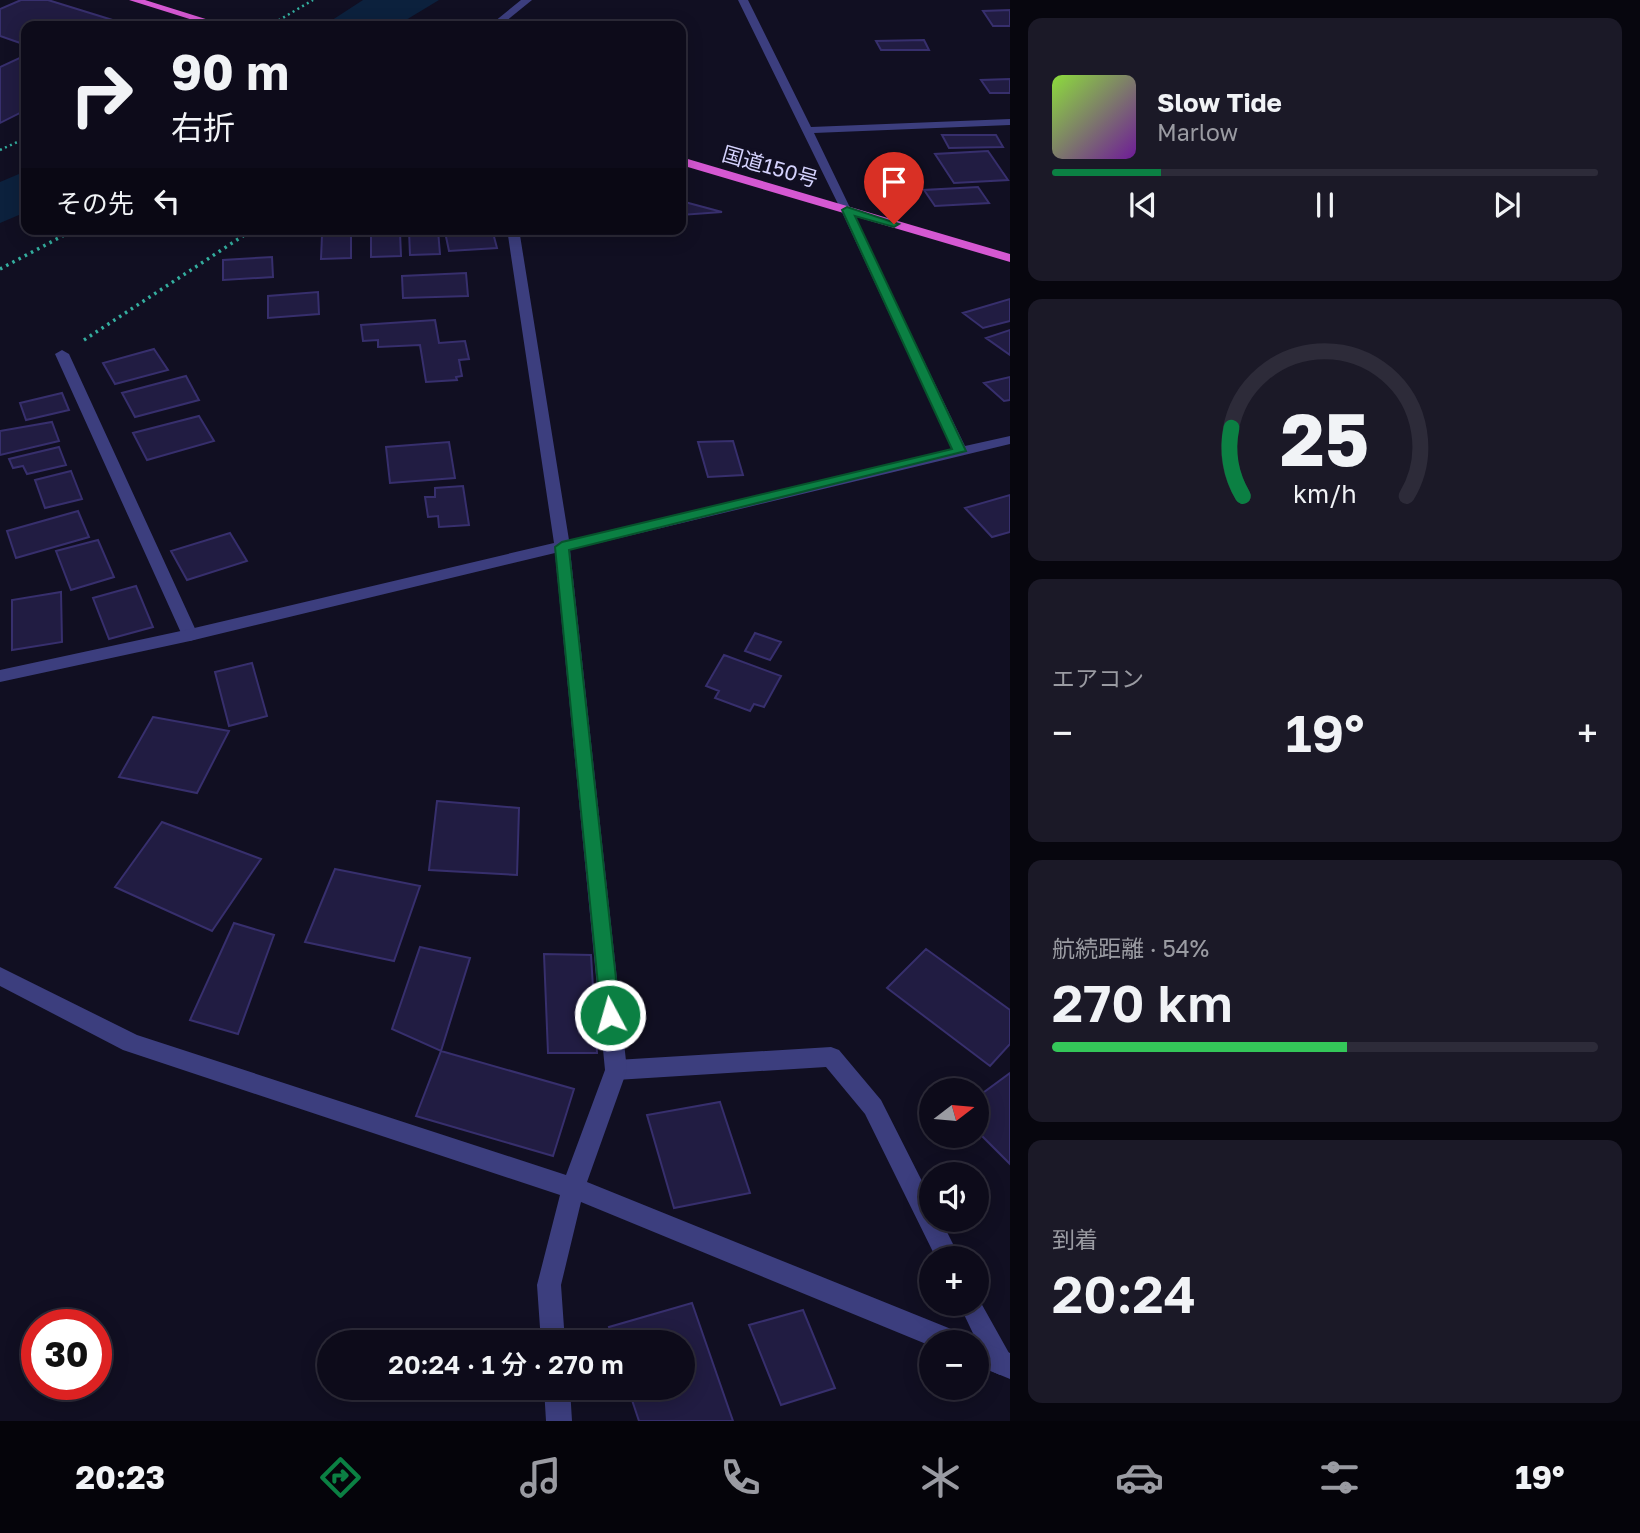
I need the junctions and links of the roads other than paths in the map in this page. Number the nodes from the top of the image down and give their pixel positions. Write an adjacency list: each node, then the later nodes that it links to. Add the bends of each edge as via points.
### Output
1 (134, 0): 4 (highway)
2 (527, 0): 5 (street)
3 (743, 0): 7 (street)
4 (206, 21)
5 (500, 21)
6 (1010, 122): 7 (street)
7 (808, 130): 9 (street)
8 (686, 162): 9 (highway, 国道150号)
9 (847, 210): 11 (highway, 国道150号); 14 (street)
10 (514, 235): 15 (street)
11 (1010, 258)
12 (62, 354): 16 (street)
13 (1010, 440): 14 (street)
14 (960, 451): 15 (street)
15 (562, 547): 16 (street); 19 (street)
16 (190, 635): 17 (street)
17 (0, 676)
18 (0, 976): 20 (street, via 131,1043)
19 (616, 1070): 20 (street); 21 (street, via 831,1057 873,1107)
20 (573, 1188): 23 (street, via 549,1285); 24 (street)
21 (942, 1246)
22 (976, 1316): 25 (street)
23 (553, 1330)
24 (922, 1330)
25 (995, 1360)
26 (558, 1400): 27 (street)
27 (559, 1421)

